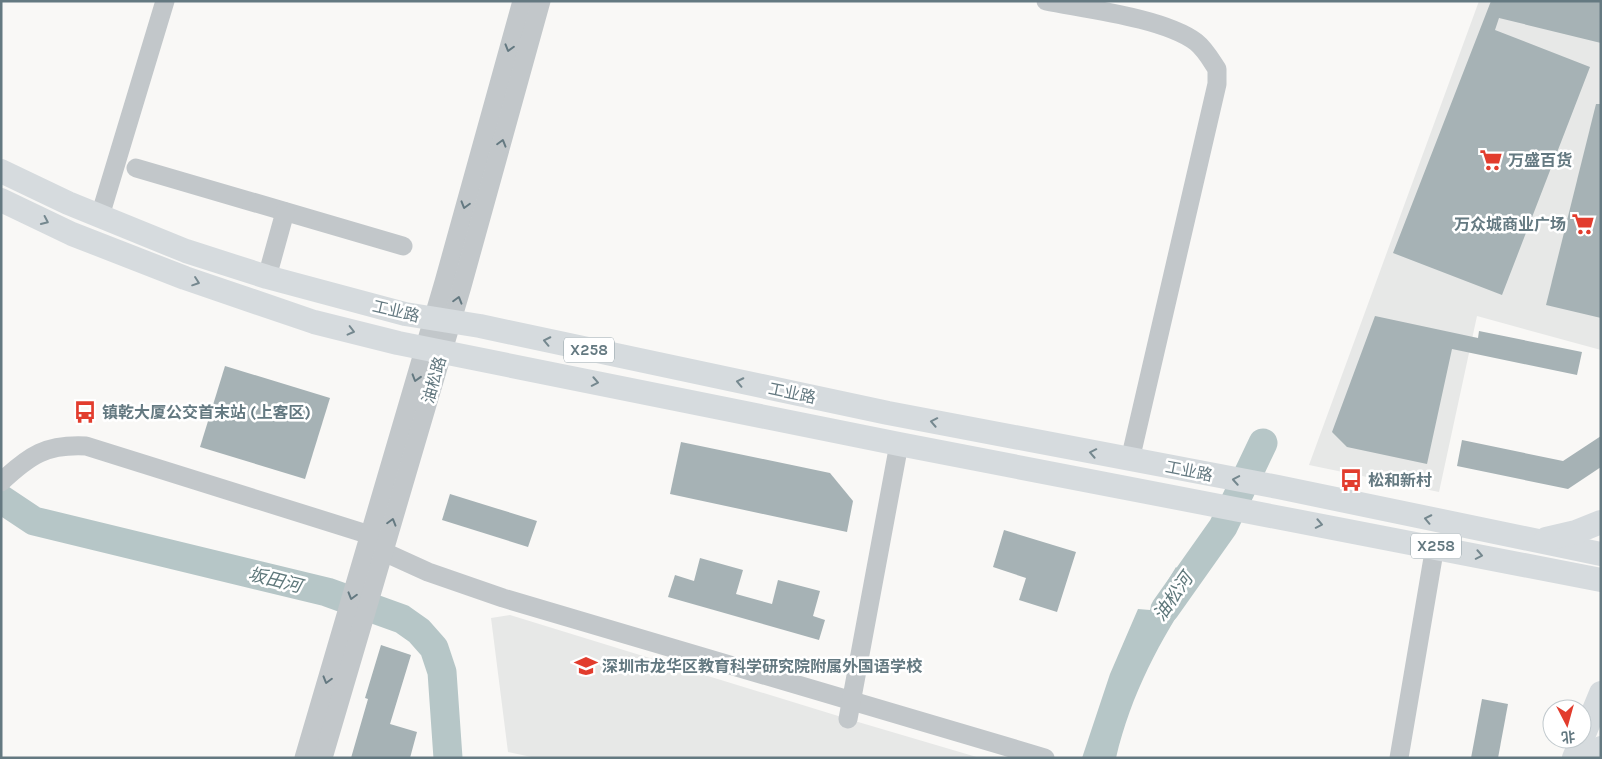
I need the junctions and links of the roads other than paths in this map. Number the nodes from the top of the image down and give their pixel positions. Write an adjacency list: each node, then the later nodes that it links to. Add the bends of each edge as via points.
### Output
1 (165, 1): 9 (street)
2 (522, 1): 12 (street, 油松路, one-way to 12)
3 (541, 1): 12 (street, 油松路, one-way to 3)
4 (1046, 1): 15 (street, via 1175,31 1196,42 1218,69)
5 (136, 168): 8 (street)
6 (1, 171): 9 (main road, 工业路 / X258)
7 (1, 200): 13 (main road, 工业路 / X258, one-way to 13, via 72,234 185,278 314,322)
8 (285, 212): 10 (street); 11 (street)
9 (100, 216): 11 (main road, 工业路 / X258, via 186,251)
10 (403, 246)
11 (267, 276): 12 (main road, 工业路 / X258, via 396,312)
12 (442, 320): 13 (street, 油松路); 15 (main road, 工业路 / X258, one-way to 12)
13 (434, 350): 14 (main road, 工业路 / X258, one-way to 14); 18 (street, 油松路, one-way to 18); 22 (street, 油松路, one-way to 13)
14 (899, 444): 20 (main road, 工业路 / X258, one-way to 20); 26 (street)
15 (1130, 460): 19 (main road, 工业路 / X258, one-way to 15, via 1278,487)
16 (1, 482): 18 (street, via 39,452 62,445 86,446)
17 (1601, 522): 19 (main road, via 1558,538)
18 (370, 535): 24 (street, 油松路, one-way to 24, via 362,559)
19 (1528, 540): 21 (main road, 工业路 / X258)
20 (1435, 546): 23 (main road, 工业路 / X258, one-way to 23); 33 (street)
21 (1601, 554)
22 (381, 561): 24 (street, 油松路); 26 (street, via 428,572 503,598)
23 (1601, 580)
24 (349, 636): 30 (street, 油松路, one-way to 30); 31 (street, 油松路)
25 (1601, 693): 27 (main road)
26 (852, 701): 28 (street); 32 (street)
27 (1592, 715)
28 (848, 719)
29 (1601, 748): 34 (main road)
30 (304, 758)
31 (323, 758)
32 (1045, 758)
33 (1398, 758)
34 (1597, 758)

